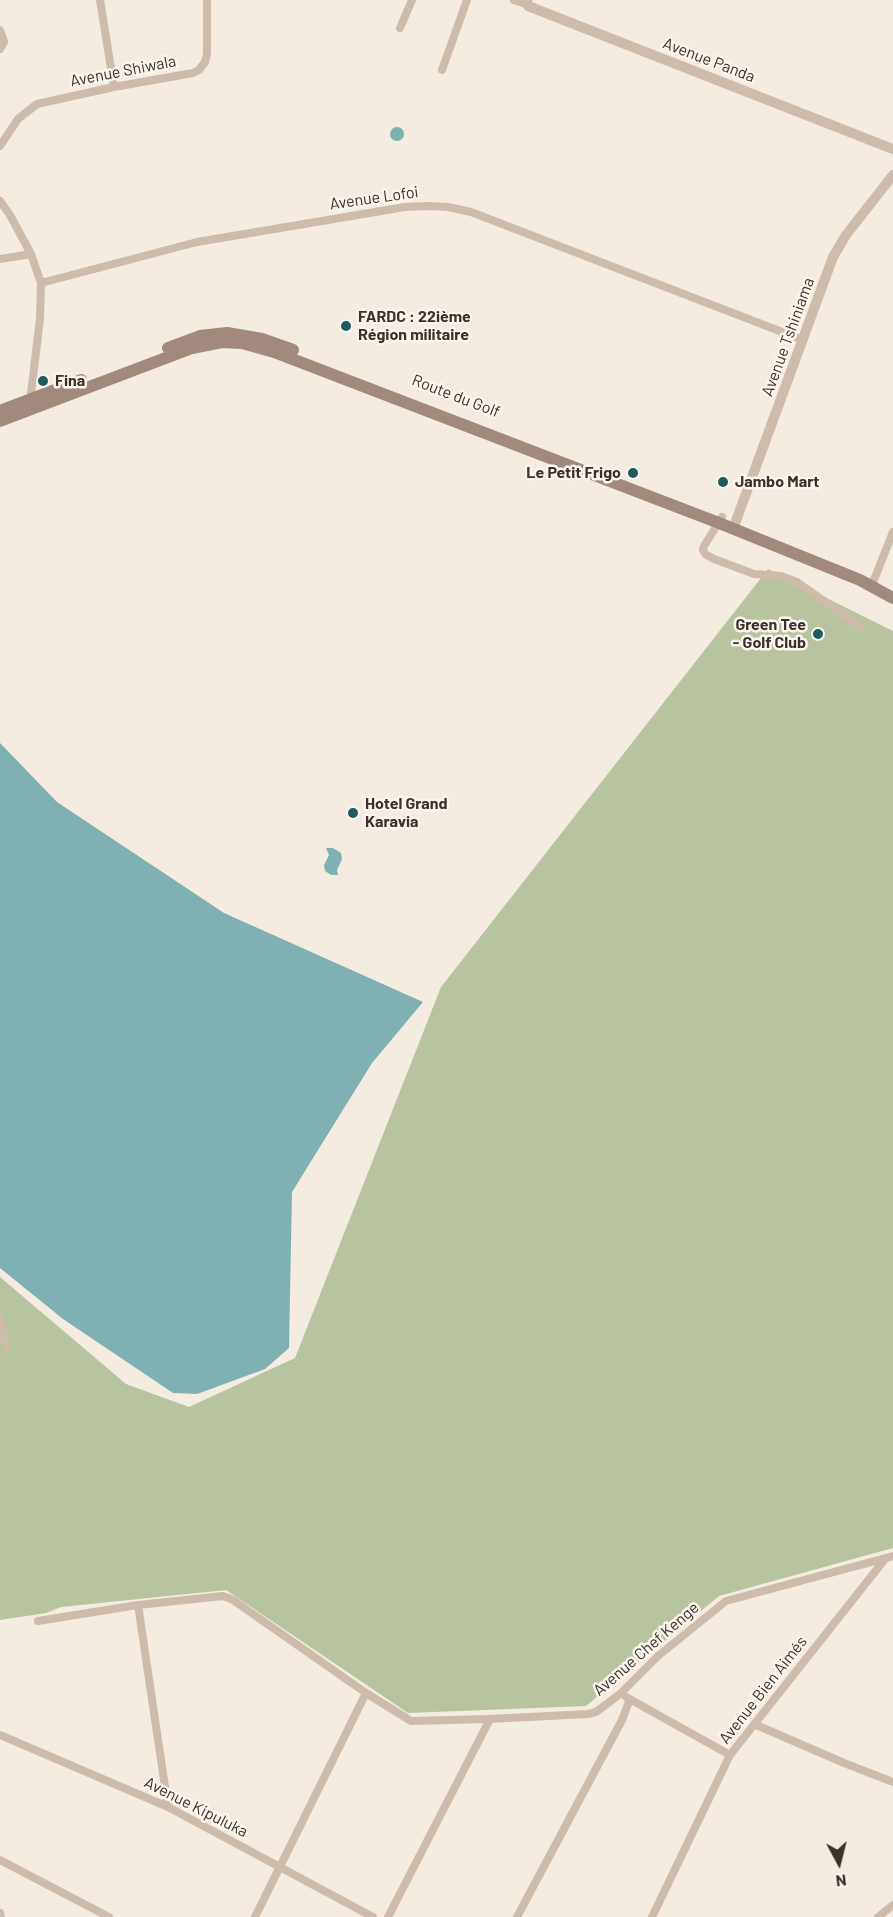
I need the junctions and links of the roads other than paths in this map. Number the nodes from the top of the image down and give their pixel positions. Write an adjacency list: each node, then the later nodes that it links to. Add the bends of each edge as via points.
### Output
1 (100, 0): 11 (street)
2 (207, 0): 11 (street, Avenue Shiwala, via 207,54 200,70)
3 (412, 0): 7 (street)
4 (466, 0): 10 (street)
5 (514, 0): 6 (street, Avenue Panda)
6 (527, 2): 14 (street, Avenue Panda)
7 (400, 28)
8 (0, 30): 9 (street, via 4,42)
9 (0, 49)
10 (442, 70)
11 (114, 87): 12 (street, Avenue Shiwala, via 37,104)
12 (3, 133): 13 (street, Avenue Shiwala)
13 (0, 146)
14 (893, 148)
15 (893, 175): 20 (street, Avenue Tshiniama, via 839,245)
16 (0, 201): 17 (street)
17 (31, 254): 18 (street); 19 (street)
18 (0, 260)
19 (41, 282): 20 (street, Avenue Lofoi, via 197,242 405,207 438,206 471,212); 21 (street)
20 (803, 340): 25 (street, Avenue Tshiniama)
21 (34, 403): 22 (main road, Route du Golf); 23 (main road); 24 (main road, Route du Golf, via 195,338 240,334 277,344)
22 (0, 411)
23 (0, 421)
24 (720, 520): 25 (main road, Route du Golf); 30 (street, via 704,546 705,554 754,574 797,582)
25 (734, 526): 27 (main road, Route du Golf)
26 (893, 532): 27 (street)
27 (874, 582): 28 (main road, Route du Golf); 29 (main road)
28 (893, 588)
29 (893, 598)
30 (861, 627)
31 (0, 1318): 32 (street)
32 (6, 1347)
33 (889, 1558): 37 (street, Avenue Chef Kenge, via 723,1603 658,1656); 40 (street, Avenue Bien Aimés)
34 (138, 1605): 35 (street); 36 (street, via 226,1596); 44 (street)
35 (38, 1621)
36 (366, 1693): 39 (street, Avenue Chef Kenge, via 411,1721); 46 (street)
37 (620, 1694): 38 (street); 39 (street, Avenue Chef Kenge, via 588,1714)
38 (630, 1699): 42 (street); 54 (street)
39 (490, 1719): 53 (street)
40 (754, 1724): 42 (street, Avenue Bien Aimés); 43 (street)
41 (0, 1735): 44 (street, Avenue Kipuluka)
42 (730, 1755): 55 (street, Avenue Bien Aimés)
43 (893, 1782)
44 (168, 1807): 46 (street, Avenue Kipuluka)
45 (0, 1860): 50 (street)
46 (280, 1866): 51 (street); 52 (street, Avenue Kipuluka)
47 (893, 1905): 56 (street)
48 (0, 1912): 49 (street)
49 (1, 1917)
50 (110, 1917)
51 (255, 1917)
52 (373, 1917)
53 (388, 1917)
54 (517, 1917)
55 (651, 1917)
56 (878, 1917)

